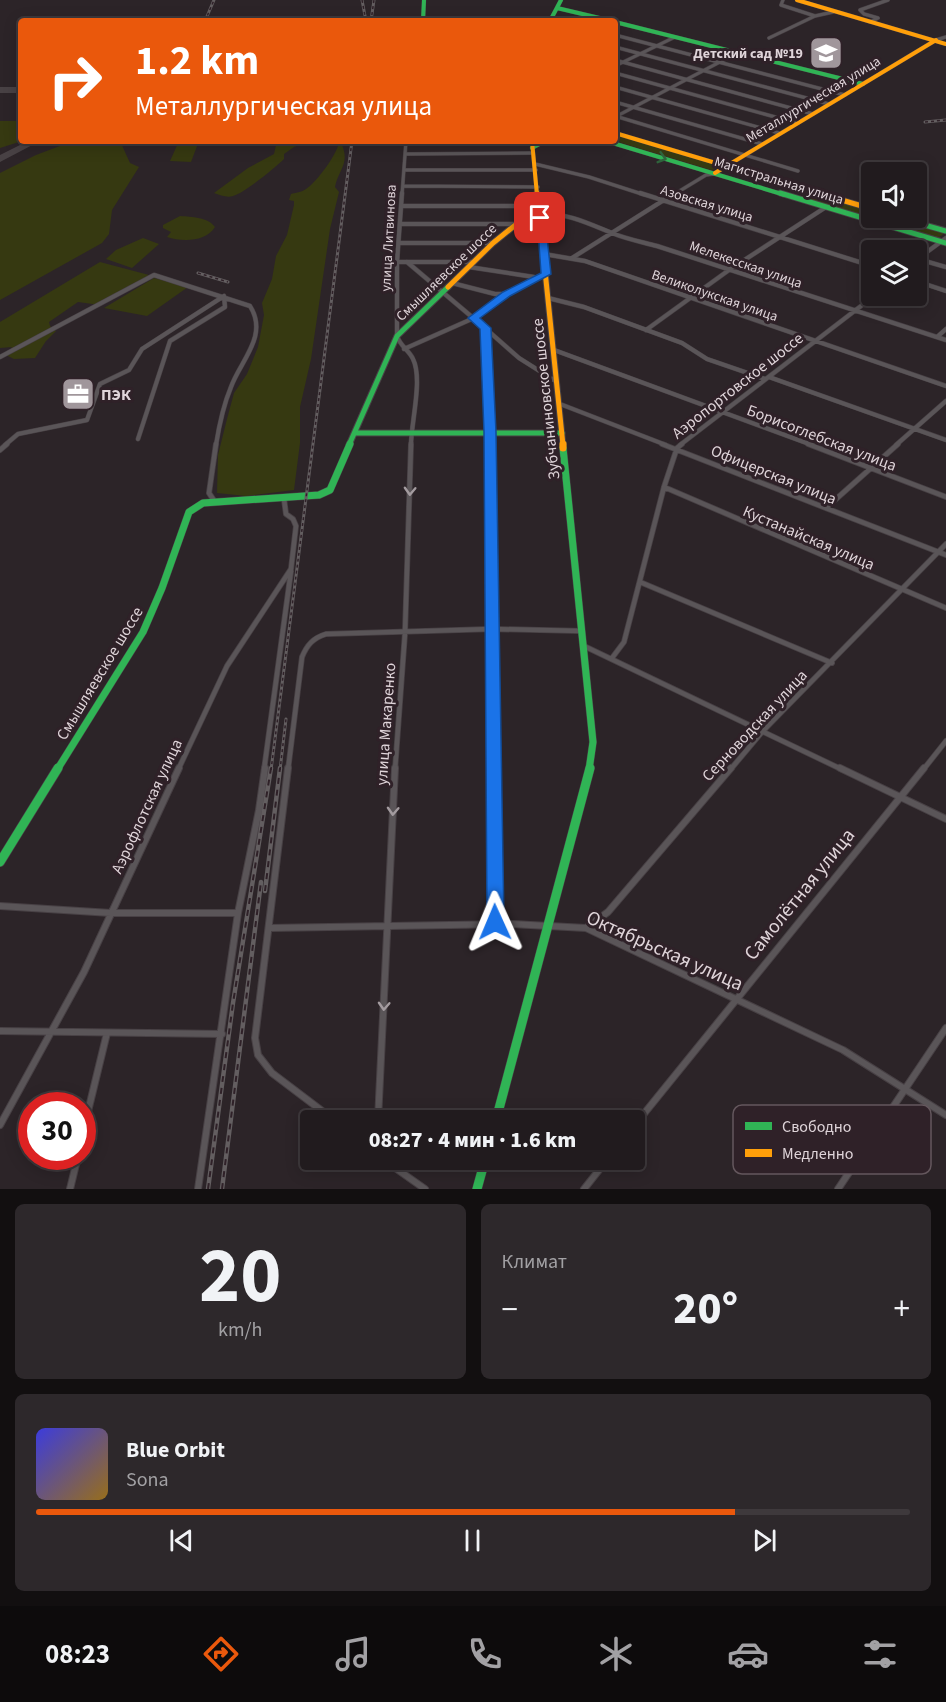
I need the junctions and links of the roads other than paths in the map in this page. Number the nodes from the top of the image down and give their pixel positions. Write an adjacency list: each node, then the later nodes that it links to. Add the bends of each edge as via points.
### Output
1 (424, 0): 9 (street)
2 (561, 0): 6 (street)
3 (783, 0): 8 (street, via 781,4)
4 (797, 0): 7 (street)
5 (888, 0): 13 (street, via 860,10 878,18)
6 (557, 8): 10 (street); 11 (street)
7 (833, 12): 8 (street); 13 (street)
8 (814, 16): 17 (street)
9 (423, 18)
10 (552, 18)
11 (600, 18)
12 (618, 22): 15 (street)
13 (870, 22): 18 (street)
14 (618, 36): 20 (street)
15 (675, 37): 20 (street); 22 (street)
16 (946, 37): 18 (street, Металлургическая улица)
17 (769, 38)
18 (936, 40): 19 (street); 31 (street, Металлургическая улица)
19 (946, 44)
20 (656, 46): 23 (street); 26 (street)
21 (618, 48): 23 (street)
22 (737, 53): 26 (street); 31 (street)
23 (640, 54): 25 (street); 28 (street)
24 (618, 61): 25 (street)
25 (624, 62): 27 (street); 30 (street)
26 (719, 62): 28 (street); 34 (street)
27 (618, 65)
28 (703, 71): 30 (street); 37 (street)
29 (618, 74): 33 (street)
30 (687, 79): 33 (street); 39 (street)
31 (863, 84): 34 (street, Металлургическая улица)
32 (618, 88): 35 (street)
33 (671, 88): 35 (street); 42 (street)
34 (845, 95): 37 (street, Металлургическая улица)
35 (653, 98): 38 (street); 43 (street)
36 (618, 103): 38 (street)
37 (829, 104): 39 (street, Металлургическая улица)
38 (634, 107): 40 (street); 47 (street)
39 (813, 114): 42 (street, Металлургическая улица)
40 (618, 116)
41 (618, 118): 50 (street)
42 (797, 123): 43 (street, Металлургическая улица)
43 (779, 133): 47 (street, Металлургическая улица)
44 (618, 134): 51 (street, Магистральная улица)
45 (406, 144): 49 (street, улица Литвинова)
46 (616, 144): 55 (street, Магистральная улица, one-way to 55)
47 (762, 144): 50 (street, Металлургическая улица)
48 (533, 148): 49 (street); 52 (street, Зубчаниновское шоссе)
49 (405, 154): 53 (street, улица Литвинова)
50 (744, 154): 51 (street, Металлургическая улица); 54 (street)
51 (725, 165): 55 (street, Металлургическая улица); 58 (street, Магистральная улица)
52 (535, 167): 53 (street, Азовская улица); 57 (street, Зубчаниновское шоссе); 60 (street, Азовская улица, via 572,172)
53 (404, 170): 56 (street, улица Литвинова)
54 (798, 171)
55 (715, 173): 59 (street, Магистральная улица); 60 (street, Металлургическая улица)
56 (404, 186): 57 (street); 61 (street, улица Литвинова)
57 (538, 187): 64 (street, Зубчаниновское шоссе)
58 (804, 189): 59 (street); 62 (street, Магистральная улица)
59 (792, 197): 63 (street, Магистральная улица)
60 (664, 201): 69 (street, Металлургическая улица); 70 (street, Азовская улица)
61 (402, 206): 64 (street, Мелекесская улица); 65 (street, улица Литвинова)
62 (861, 206)
63 (826, 207): 70 (street); 71 (street, Магистральная улица)
64 (539, 210): 66 (street, Смышляевское шоссе); 69 (street, Мелекесская улица, via 592,223); 75 (street, Зубчаниновское шоссе)
65 (401, 224): 66 (street); 72 (street, улица Литвинова)
66 (514, 224): 73 (street, Смышляевское шоссе)
67 (927, 226): 68 (street)
68 (946, 231)
69 (613, 234): 76 (street, Металлургическая улица); 83 (street, Мелекесская улица)
70 (779, 237): 80 (street, Азовская улица); 83 (street)
71 (944, 241): 74 (street)
72 (399, 243): 73 (street); 77 (street, улица Литвинова)
73 (493, 243): 81 (street, Смышляевское шоссе)
74 (927, 252)
75 (544, 254): 76 (street, Великолукская улица); 84 (street, Зубчаниновское шоссе)
76 (572, 258): 92 (street, Великолукская улица)
77 (397, 262): 78 (street); 100 (street, улица Литвинова)
78 (407, 262): 81 (street); 88 (street)
79 (927, 262): 82 (street)
80 (861, 263)
81 (472, 264): 85 (street, via 490,272); 86 (street, Смышляевское шоссе)
82 (946, 267)
83 (729, 270): 92 (street); 95 (street, Мелекесская улица)
84 (546, 274): 85 (street); 93 (street, Зубчаниновское шоссе)
85 (536, 277): 90 (street)
86 (452, 283): 88 (street, Смышляевское шоссе); 90 (street)
87 (927, 285): 89 (street)
88 (443, 291): 96 (street); 100 (street, Смышляевское шоссе)
89 (946, 291)
90 (507, 294): 96 (street)
91 (225, 296): 106 (street, via 154,275); 118 (street, via 225,307 170,341); 121 (street, via 142,349 129,370 100,384 87,420 18,434); 126 (street, via 250,306 256,313 255,336 248,361 233,382 221,423 209,493)
92 (690, 297): 99 (street); 102 (street, Великолукская улица)
93 (549, 298): 99 (street); 105 (street, Зубчаниновское шоссе)
94 (861, 306): 95 (street, Аэропортовское шоссе)
95 (854, 311): 101 (street, Мелекесская улица); 102 (street, Аэропортовское шоссе)
96 (474, 318): 97 (street); 104 (street)
97 (485, 328): 108 (street, via 519,358); 115 (street)
98 (946, 329): 101 (street)
99 (646, 330): 107 (street, via 681,343 707,359)
100 (397, 336): 104 (street, улица Макаренко); 116 (street, Смышляевское шоссе)
101 (937, 337): 103 (street, Мелекесская улица)
102 (816, 340): 107 (street, Аэропортовское шоссе); 109 (street, Великолукская улица)
103 (946, 340)
104 (404, 349): 114 (street, улица Макаренко, via 413,358 417,373)
105 (554, 350): 108 (street, Зубчаниновское шоссе); 112 (street, Борисоглебская улица)
106 (0, 357)
107 (767, 378): 112 (street, Аэропортовское шоссе); 113 (street)
108 (557, 382): 111 (street, Зубчаниновское шоссе)
109 (946, 386)
110 (946, 401): 113 (street)
111 (560, 404): 117 (street, Зубчаниновское шоссе); 120 (street, Офицерская улица)
112 (722, 411): 120 (street, Аэропортовское шоссе); 122 (street, Борисоглебская улица)
113 (914, 431): 119 (street); 122 (street)
114 (411, 432): 115 (street); 116 (street); 137 (street, улица Макаренко, one-way to 137)
115 (490, 432): 117 (street); 135 (street)
116 (356, 433): 125 (street, Смышляевское шоссе, via 330,490)
117 (562, 433): 136 (street, Зубчаниновское шоссе)
118 (138, 439)
119 (946, 440)
120 (677, 448): 123 (street, Аэропортовское шоссе); 127 (street, Офицерская улица)
121 (0, 450)
122 (872, 468): 124 (street, Борисоглебская улица); 127 (street)
123 (664, 487): 132 (street, Аэропортовское шоссе); 133 (street, Кустанайская улица)
124 (946, 497)
125 (284, 499): 126 (street, Смышляевское шоссе); 131 (street, Аэрофлотская улица, via 286,514 296,526)
126 (215, 502): 145 (street, Смышляевское шоссе, via 203,503 189,512 143,632)
127 (826, 508): 129 (street, Офицерская улица)
128 (946, 544): 129 (street, Серноводская улица)
129 (938, 552): 130 (street, Офицерская улица); 133 (street, Серноводская улица)
130 (946, 555)
131 (291, 569): 147 (street, Аэрофлотская улица, via 227,666); 148 (street, via 259,810)
132 (640, 582): 139 (street, Аэропортовское шоссе, via 624,642); 140 (street)
133 (902, 590): 134 (street, Кустанайская улица); 140 (street, Серноводская улица)
134 (946, 608)
135 (492, 629): 136 (street); 137 (street); 149 (street)
136 (582, 631): 138 (street, Зубчаниновское шоссе)
137 (405, 633): 151 (street, улица Макаренко, one-way to 151); 152 (street, via 326,633 314,637 306,647)
138 (584, 646): 139 (street); 150 (street, via 592,758)
139 (612, 658): 141 (street)
140 (832, 663): 141 (street, Серноводская улица)
141 (762, 732): 143 (street); 153 (street, Серноводская улица, via 608,912)
142 (946, 741): 143 (street, Самолётная улица)
143 (900, 796): 144 (street); 154 (street, Самолётная улица)
144 (946, 819)
145 (0, 862)
146 (0, 906): 147 (street)
147 (111, 913): 148 (street); 157 (street, Аэрофлотская улица)
148 (238, 913): 159 (street)
149 (495, 922): 150 (street, Октябрьская улица); 151 (street, Октябрьская улица)
150 (549, 924): 153 (street, Октябрьская улица); 167 (street)
151 (387, 927): 152 (street, Октябрьская улица); 166 (street, улица Макаренко, one-way to 166)
152 (269, 928): 165 (street, via 255,1038 258,1055 272,1073)
153 (586, 928): 154 (street, Октябрьская улица)
154 (736, 999): 160 (street, Октябрьская улица, via 843,1050); 168 (street, Самолётная улица)
155 (946, 1028): 160 (street)
156 (0, 1031): 157 (street)
157 (51, 1033): 158 (street); 170 (street, Аэрофлотская улица)
158 (107, 1033): 159 (street); 161 (street)
159 (222, 1034): 177 (street)
160 (904, 1091): 162 (street); 163 (street, Октябрьская улица)
161 (93, 1092)
162 (895, 1105)
163 (928, 1105)
164 (931, 1106): 169 (street, Октябрьская улица)
165 (321, 1110)
166 (378, 1110)
167 (499, 1110)
168 (645, 1112)
169 (946, 1115)
170 (0, 1125)
171 (75, 1170): 176 (street)
172 (398, 1170): 178 (street)
173 (482, 1170): 179 (street)
174 (599, 1170): 180 (street)
175 (848, 1174): 181 (street)
176 (70, 1189)
177 (198, 1189)
178 (425, 1189)
179 (477, 1189)
180 (584, 1189)
181 (838, 1189)

